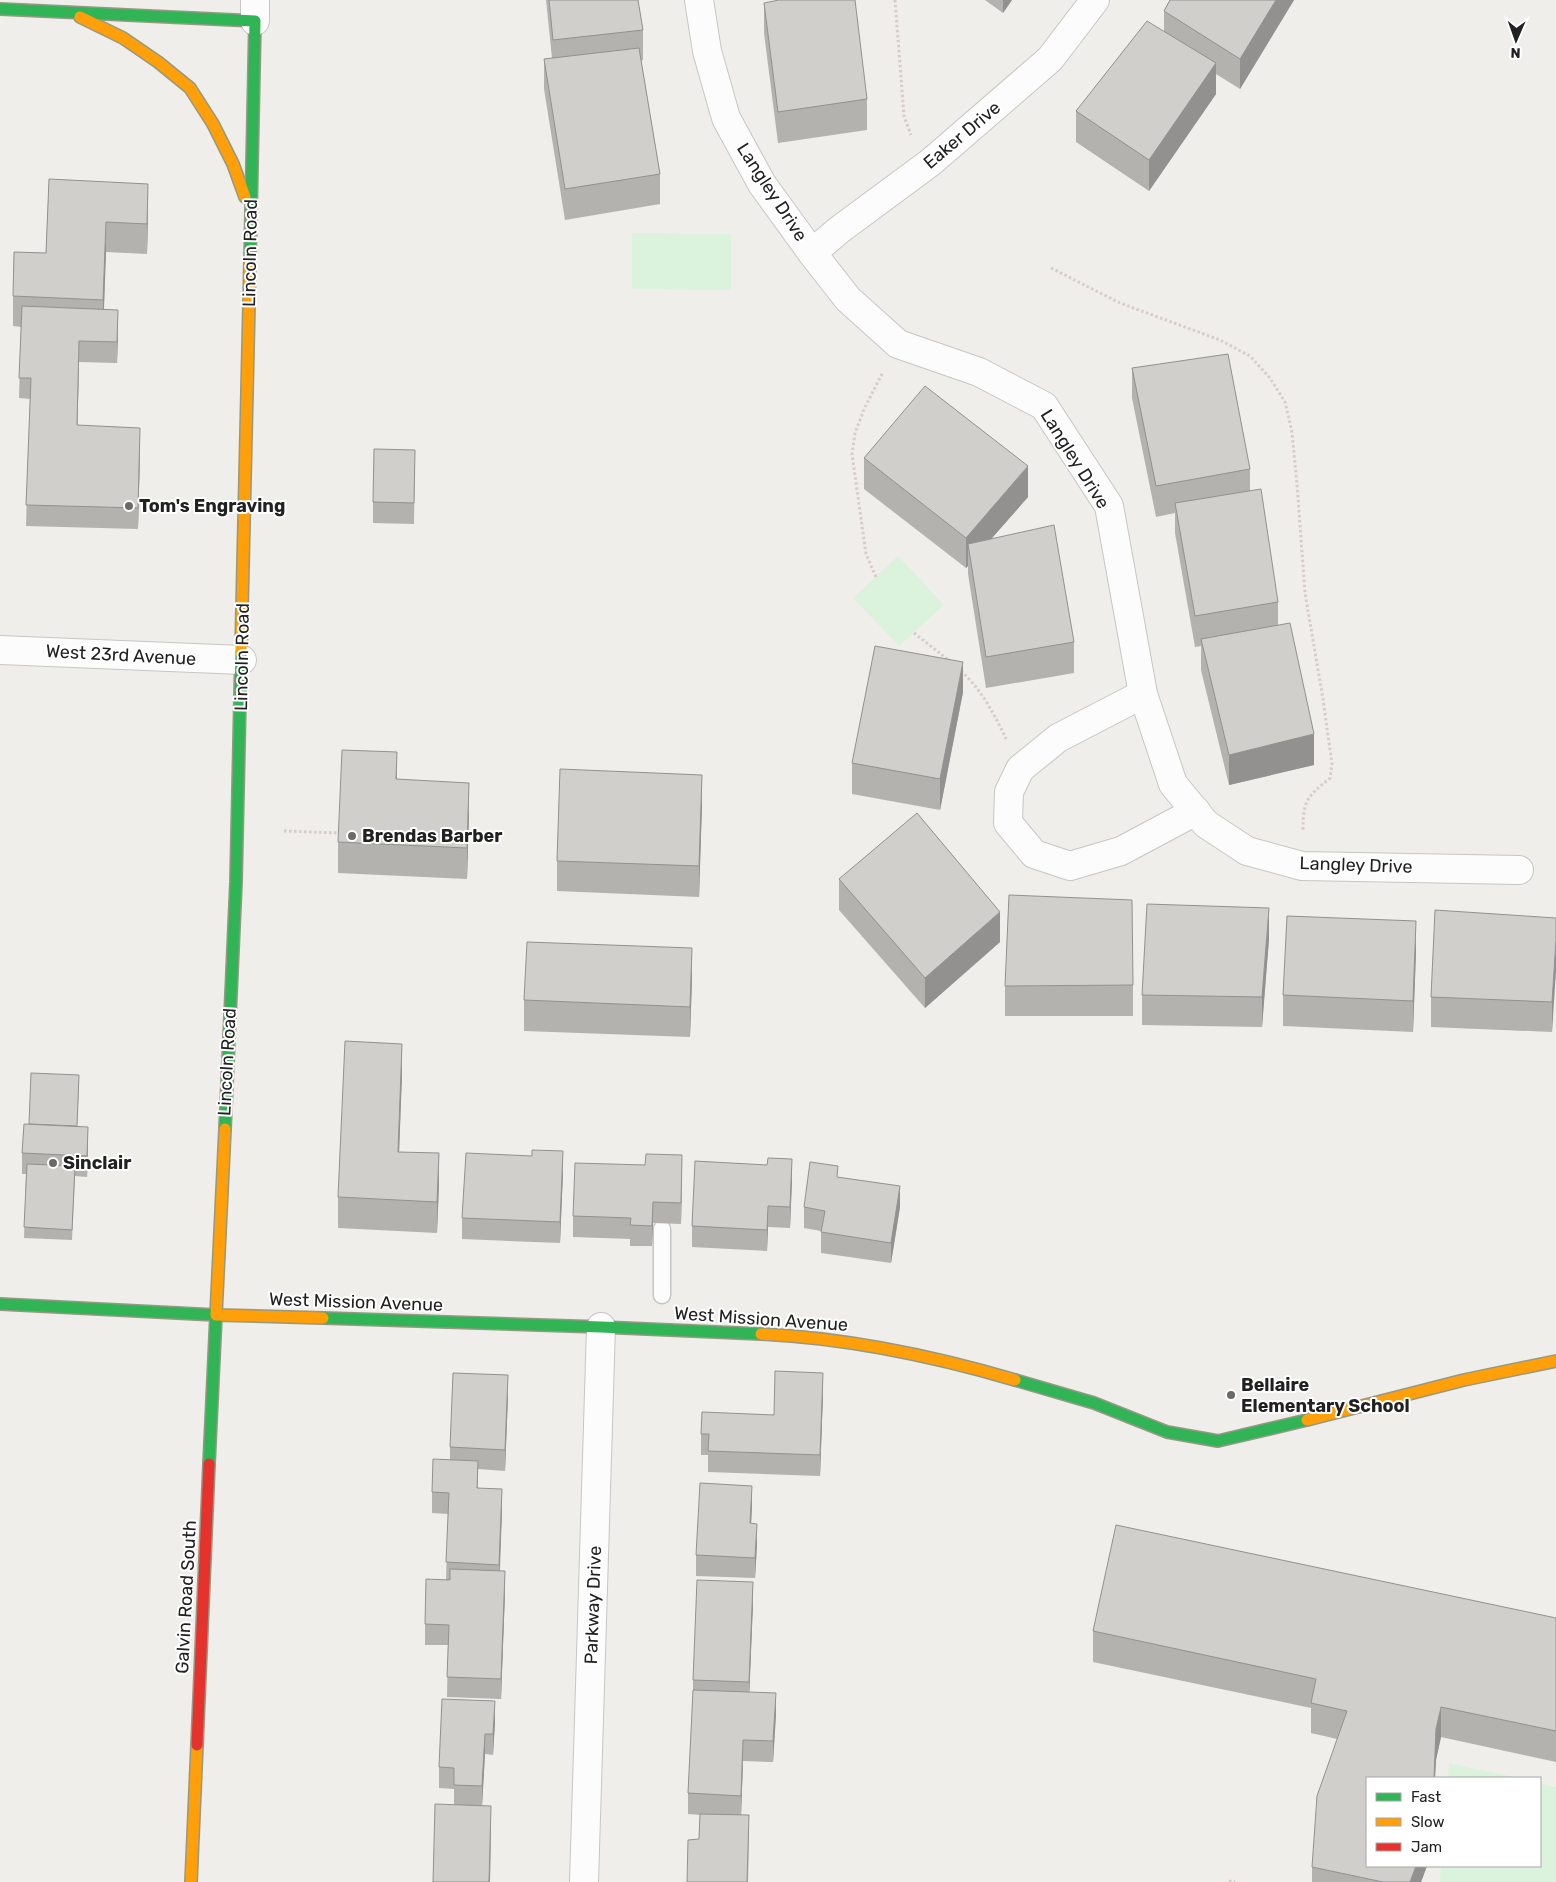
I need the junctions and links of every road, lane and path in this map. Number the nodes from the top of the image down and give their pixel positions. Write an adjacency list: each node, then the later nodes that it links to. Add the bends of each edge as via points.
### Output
1 (699, 0): 9 (street, Langley Drive, via 707,51 726,118 762,184)
2 (895, 0): 7 (path, via 904,116 909,133)
3 (1095, 0): 7 (street, Eaker Drive, via 1050,59)
4 (0, 9): 6 (street)
5 (255, 11): 6 (street); 8 (street, Lincoln Road)
6 (70, 12): 8 (street, via 123,38 190,88 233,164)
7 (931, 162): 9 (street, Eaker Drive)
8 (251, 217): 15 (street, Lincoln Road)
9 (812, 253): 11 (street, Langley Drive, via 848,299)
10 (1051, 268): 21 (path, via 1120,303 1220,340 1250,356 1270,378 1285,402 1292,432 1305,593 1332,764 1330,778 1311,794 1303,809)
11 (898, 344): 12 (path, via 865,407 855,433 852,454 866,554); 16 (street, Langley Drive, via 979,372 1044,406 1108,506)
12 (876, 577)
13 (914, 633): 17 (path, via 969,678 1000,726)
14 (0, 650): 15 (street, West 23rd Avenue)
15 (242, 660): 26 (street, Lincoln Road, via 236,882)
16 (1143, 694): 17 (street, via 1058,738); 18 (street, Langley Drive, via 1173,784)
17 (1020, 769): 18 (street, via 1009,792 1008,823 1034,854 1070,866 1121,851)
18 (1196, 811): 21 (street, Langley Drive, via 1206,824 1247,851)
19 (284, 831): 20 (path)
20 (340, 833)
21 (1302, 866): 22 (street, Langley Drive)
22 (1519, 870)
23 (662, 1229): 24 (lane)
24 (662, 1295)
25 (0, 1304): 26 (street, West Mission Avenue)
26 (216, 1314): 27 (street, West Mission Avenue); 30 (street, Galvin Road South)
27 (602, 1327): 28 (street, West Mission Avenue, via 798,1336 855,1343 968,1366 1086,1401 1167,1432 1218,1441 1464,1380); 31 (street, Parkway Drive)
28 (1556, 1361)
29 (1229, 1881): 32 (path)
30 (191, 1882)
31 (584, 1882)
32 (1234, 1882)

